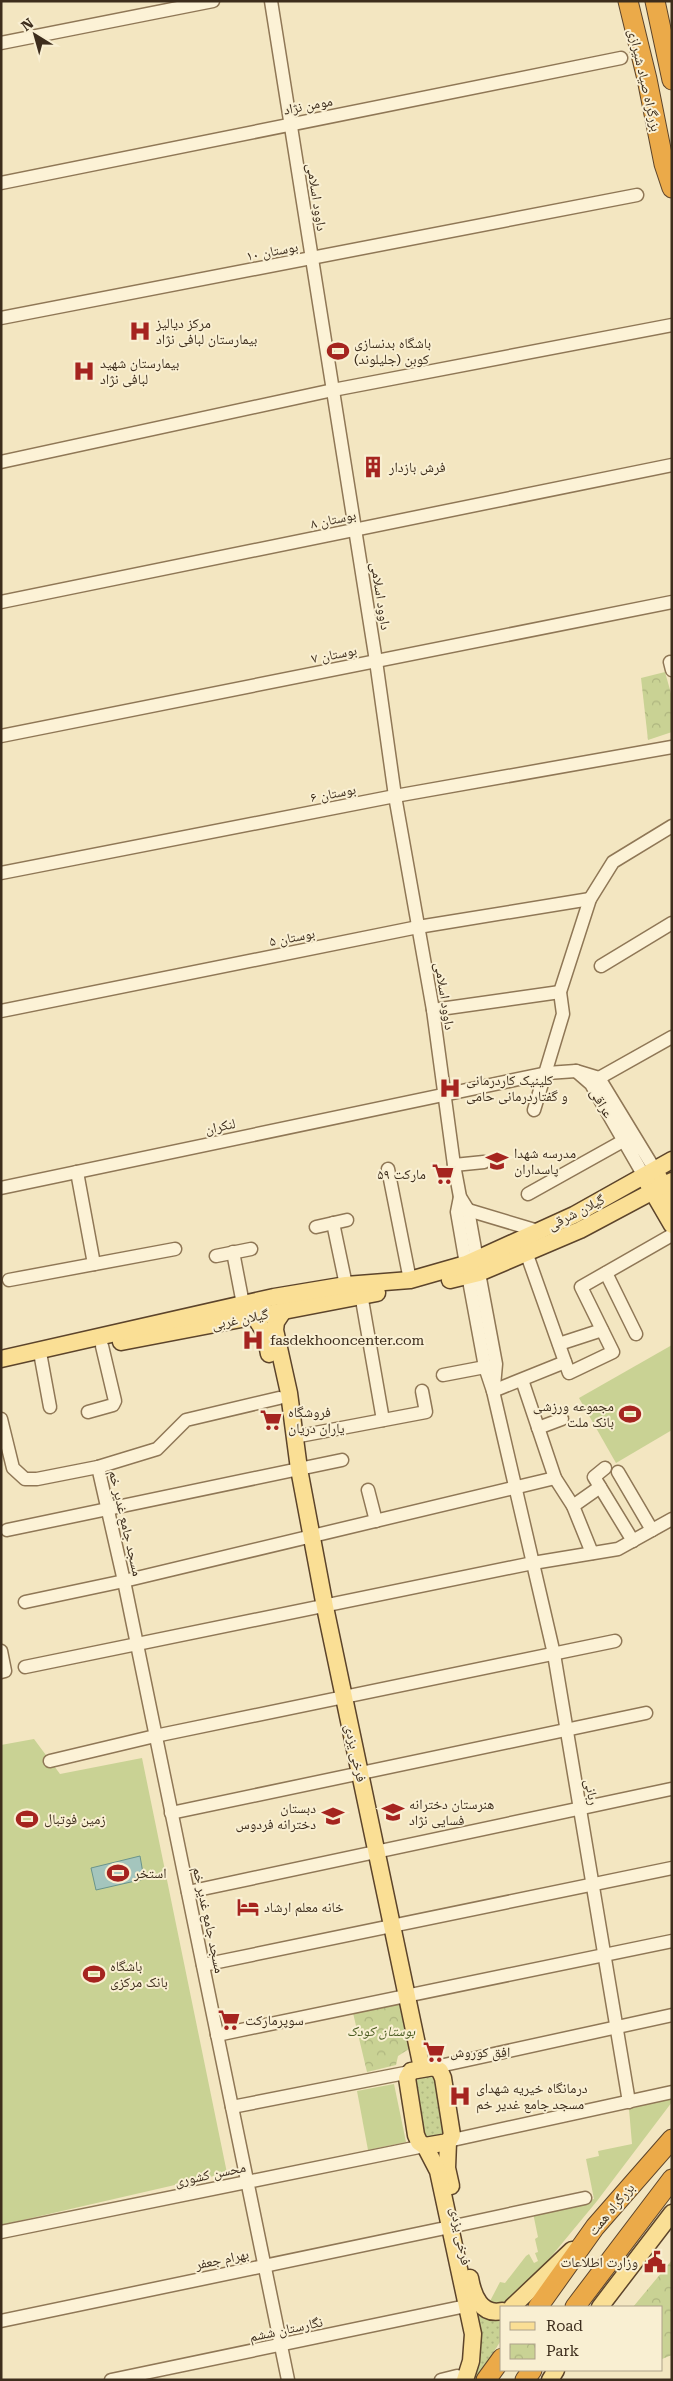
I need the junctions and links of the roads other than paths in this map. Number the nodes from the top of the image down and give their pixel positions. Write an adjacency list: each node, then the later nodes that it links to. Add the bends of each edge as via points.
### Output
1 (213, 1): 5 (street)
2 (270, 1): 8 (street, داوود اسلامی)
3 (628, 1): 10 (highway, بزرگراه صیاد شیرازی)
4 (655, 1): 7 (highway, بزرگراه صیاد شیرازی)
5 (1, 43)
6 (621, 58): 8 (street, مومن نژاد)
7 (672, 80)
8 (290, 124): 9 (street, مومن نژاد); 12 (street, داوود اسلامی)
9 (1, 182)
10 (672, 188)
11 (637, 195): 12 (street, بوستان ۱۰)
12 (312, 259): 13 (street, بوستان ۱۰); 15 (street, داوود اسلامی)
13 (1, 318)
14 (672, 325): 15 (street)
15 (333, 390): 16 (street); 18 (street, داوود اسلامی)
16 (1, 462)
17 (672, 465): 18 (street, بوستان ۸)
18 (355, 530): 19 (street, بوستان ۸); 21 (street, داوود اسلامی)
19 (1, 602)
20 (672, 602): 21 (street, بوستان ۷)
21 (376, 661): 22 (street, بوستان ۷); 24 (street, داوود اسلامی)
22 (1, 736)
23 (670, 751): 24 (street, بوستان ۶)
24 (395, 796): 26 (street, بوستان ۶); 29 (street, داوود اسلامی)
25 (672, 826): 27 (street, via 613,862)
26 (1, 873)
27 (590, 899): 29 (street, بوستان ۵); 31 (street)
28 (672, 923): 30 (street)
29 (418, 927): 32 (street, داوود اسلامی); 33 (street, بوستان ۵)
30 (601, 966)
31 (560, 992): 32 (street); 36 (street, via 563,1014)
32 (433, 1010): 38 (street, داوود اسلامی)
33 (1, 1012)
34 (672, 1037): 37 (street)
35 (576, 1071): 36 (street, لنکران); 37 (street, عراقی); 40 (street, عراقی, via 591,1084)
36 (547, 1073): 38 (street, لنکران); 39 (street)
37 (599, 1078): 46 (street, عراقی)
38 (445, 1094): 43 (street, داوود اسلامی); 45 (street, لنکران)
39 (534, 1110)
40 (624, 1141): 46 (street, عراقی); 49 (street)
41 (672, 1160): 46 (main road, گیلان شرقی)
42 (484, 1162): 43 (street)
43 (454, 1165): 50 (street, داوود اسلامی)
44 (388, 1169): 68 (street)
45 (77, 1172): 48 (street, لنکران); 64 (street)
46 (649, 1173): 47 (main road); 57 (main road, گیلان شرقی)
47 (663, 1186): 51 (main road); 55 (main road); 62 (main road, گیلان شرقی, via 580,1230)
48 (1, 1188)
49 (528, 1194)
50 (460, 1197): 52 (street, داوود اسلامی); 65 (street, داوود اسلامی, via 457,1212)
51 (672, 1200)
52 (468, 1210): 57 (street); 65 (street, داوود اسلامی)
53 (347, 1220): 54 (street)
54 (333, 1223): 56 (street); 69 (street)
55 (672, 1225)
56 (316, 1227)
57 (538, 1231): 65 (main road, گیلان شرقی)
58 (672, 1234): 66 (street)
59 (175, 1249): 64 (street)
60 (251, 1249): 61 (street)
61 (233, 1252): 63 (street); 72 (street)
62 (526, 1252): 65 (main road, گیلان شرقی); 75 (street)
63 (216, 1256)
64 (94, 1264): 67 (street)
65 (473, 1268): 68 (main road, گیلان غربی); 70 (main road, گیلان غربی, via 413,1289); 81 (street, داوود اسلامی); 85 (street, داوود اسلامی, via 496,1364)
66 (606, 1273): 73 (street, via 581,1287); 74 (street)
67 (9, 1280)
68 (410, 1280): 69 (main road, گیلان غربی)
69 (346, 1285): 71 (main road, گیلان غربی)
70 (361, 1294): 71 (main road, گیلان غربی); 91 (street)
71 (278, 1306): 72 (main road, گیلان غربی); 93 (main road, فرخی یزدی, via 275,1330)
72 (251, 1307): 76 (main road, گیلان غربی); 77 (main road, گیلان غربی); 86 (main road, فرخی یزدی, via 265,1333)
73 (602, 1330): 75 (street); 79 (street, via 613,1352 569,1373)
74 (636, 1334)
75 (559, 1344): 79 (street)
76 (102, 1346): 78 (main road, گیلان غربی); 88 (street, via 115,1401 107,1408)
77 (1, 1358)
78 (41, 1358): 80 (main road, گیلان غربی); 87 (street)
79 (565, 1362): 83 (street)
80 (1, 1366)
81 (485, 1367): 82 (street); 85 (street, داوود اسلامی)
82 (443, 1375)
83 (522, 1380): 85 (street); 92 (street)
84 (422, 1391): 91 (street, via 426,1412)
85 (493, 1391): 101 (street, داوود اسلامی)
86 (279, 1398): 93 (main road, فرخی یزدی); 95 (street, via 186,1420 157,1449)
87 (50, 1406)
88 (88, 1412)
89 (1, 1419): 95 (street, via 10,1460 18,1475 25,1479)
90 (562, 1419): 92 (street)
91 (382, 1420): 93 (street)
92 (538, 1428): 99 (street)
93 (294, 1437): 97 (main road, فرخی یزدی)
94 (342, 1460): 97 (street)
95 (98, 1467): 104 (street, مسجد جامع غدیر خم)
96 (605, 1468): 100 (street, via 594,1477)
97 (299, 1469): 104 (street); 109 (main road, فرخی یزدی)
98 (618, 1472): 108 (street)
99 (555, 1478): 101 (street); 103 (street)
100 (600, 1487): 103 (street); 110 (street)
101 (515, 1488): 106 (street); 112 (street, ربانی)
102 (368, 1490): 106 (street)
103 (573, 1506): 111 (street)
104 (108, 1510): 107 (street); 113 (street, مسجد جامع غدیر خم)
105 (672, 1519): 108 (street)
106 (376, 1521): 109 (street)
107 (7, 1530)
108 (652, 1530): 110 (street)
109 (313, 1536): 113 (street); 115 (main road, فرخی یزدی)
110 (632, 1541): 111 (street, via 618,1549)
111 (592, 1553): 112 (street)
112 (533, 1562): 115 (street); 119 (street, ربانی)
113 (124, 1581): 114 (street); 117 (street, مسجد جامع غدیر خم)
114 (25, 1602)
115 (325, 1607): 117 (street); 122 (main road, فرخی یزدی)
116 (615, 1641): 119 (street)
117 (136, 1645): 120 (street); 125 (street, مسجد جامع غدیر خم)
118 (1, 1651): 121 (street)
119 (554, 1654): 122 (street); 124 (street, ربانی)
120 (26, 1667)
121 (3, 1671)
122 (344, 1697): 125 (street); 127 (main road, فرخی یزدی)
123 (646, 1713): 124 (street)
124 (566, 1730): 127 (street); 129 (street, ربانی)
125 (155, 1736): 126 (street); 130 (street, مسجد جامع غدیر خم)
126 (50, 1761)
127 (360, 1774): 130 (street); 131 (main road, فرخی یزدی)
128 (671, 1790): 129 (street)
129 (580, 1809): 131 (street); 133 (street, ربانی)
130 (171, 1813): 134 (street, مسجد جامع غدیر خم)
131 (376, 1852): 134 (street); 135 (main road, فرخی یزدی)
132 (672, 1868): 133 (street)
133 (593, 1884): 135 (street); 137 (street, ربانی)
134 (188, 1892): 138 (street, مسجد جامع غدیر خم)
135 (392, 1926): 138 (street); 139 (main road, فرخی یزدی)
136 (672, 1941): 137 (street)
137 (605, 1955): 139 (street); 141 (street, ربانی)
138 (203, 1965): 142 (street, مسجد جامع غدیر خم)
139 (406, 1995): 142 (street); 143 (main road, فرخی یزدی)
140 (672, 2015): 141 (street)
141 (617, 2026): 143 (street); 145 (street, ربانی)
142 (217, 2035): 146 (street, مسجد جامع غدیر خم)
143 (422, 2069): 146 (street); 148 (main road, فرخی یزدی, via 440,2071 443,2078 451,2120 452,2135); 149 (main road, فرخی یزدی, via 407,2078 416,2135)
144 (672, 2092): 145 (street)
145 (630, 2102): 148 (street)
146 (232, 2108): 151 (street, مسجد جامع غدیر خم)
147 (672, 2139): 155 (highway, بزرگراه همت)
148 (448, 2141): 149 (main road); 154 (main road, فرخی یزدی, via 447,2168)
149 (425, 2146): 151 (street, محسن کشوری); 154 (main road, فرخی یزدی, via 438,2171)
150 (672, 2180): 161 (highway, بزرگراه همت)
151 (248, 2182): 156 (street, محسن کشوری); 157 (street, مسجد جامع غدیر خم)
152 (585, 2198): 154 (street, بهرام جعفر)
153 (672, 2213): 162 (main road)
154 (454, 2226): 157 (street, بهرام جعفر); 158 (main road, فرخی یزدی); 163 (main road, فرخی یزدی, via 474,2295 488,2311)
155 (595, 2227): 159 (main road); 160 (highway, بزرگراه همت)
156 (1, 2232)
157 (265, 2266): 164 (street, بهرام جعفر); 165 (street, مسجد جامع غدیر خم)
158 (466, 2306): 165 (street, نگارستان ششم); 167 (main road, فرخی یزدی, via 474,2348)
159 (513, 2306)
160 (539, 2306)
161 (576, 2306)
162 (601, 2306)
163 (500, 2311)
164 (1, 2321)
165 (281, 2345): 168 (street, نگارستان ششم); 169 (street, مسجد جامع غدیر خم)
166 (500, 2361): 171 (highway)
167 (461, 2378): 170 (street)
168 (111, 2380)
169 (288, 2380)
170 (441, 2380)
171 (486, 2380)

